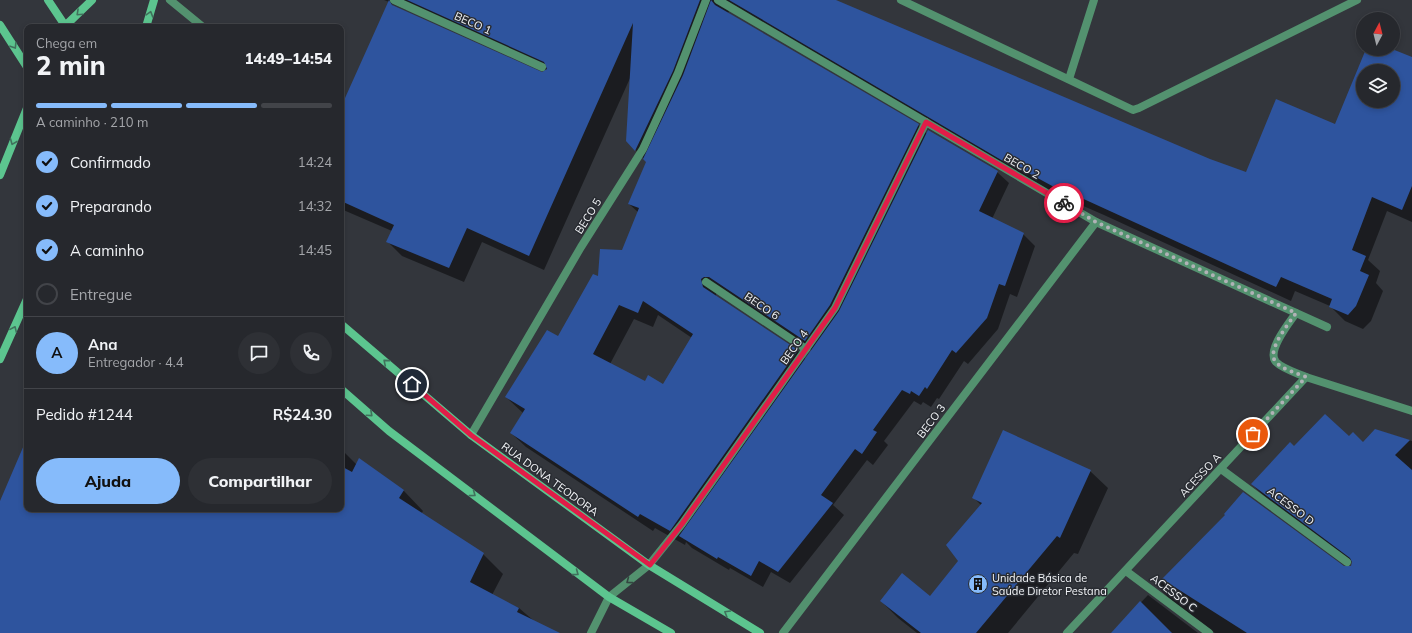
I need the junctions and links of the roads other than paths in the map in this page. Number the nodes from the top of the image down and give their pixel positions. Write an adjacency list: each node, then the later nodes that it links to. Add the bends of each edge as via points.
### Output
1 (48, 0): 11 (main road)
2 (92, 0): 12 (main road, one-way to 12)
3 (154, 0): 13 (main road, one-way to 3)
4 (170, 0): 14 (street)
5 (394, 0): 17 (street, BECO 1)
6 (706, 0): 33 (street, BECO 5, via 678,72 643,149 581,247)
7 (718, 0): 20 (street, BECO 2)
8 (901, 0): 18 (street)
9 (1094, 0): 18 (street)
10 (1357, 0): 18 (street, via 1133,110)
11 (64, 24)
12 (67, 24)
13 (147, 24)
14 (199, 24)
15 (0, 25): 16 (main road, one-way to 16)
16 (24, 62)
17 (542, 67)
18 (1069, 79)
19 (24, 115): 21 (main road, one-way to 21)
20 (926, 122): 22 (street, BECO 2); 28 (street, BECO 4, via 835,308)
21 (0, 175)
22 (1096, 222): 25 (street, BECO 2); 42 (street, BECO 3)
23 (706, 282): 28 (street, BECO 6)
24 (24, 306): 29 (main road, one-way to 24)
25 (1296, 313): 27 (street, BECO 2); 30 (street, via 1272,353 1275,361 1281,366)
26 (344, 327): 33 (main road, RUA DONA TEODORA, one-way to 26)
27 (1327, 328)
28 (806, 349): 36 (street, BECO 4)
29 (0, 359)
30 (1306, 377): 32 (street); 34 (street, ACESSO A)
31 (344, 392): 38 (main road, one-way to 38, via 389,431)
32 (1412, 411)
33 (471, 435): 36 (main road, RUA DONA TEODORA)
34 (1221, 468): 35 (street, ACESSO D); 37 (street, ACESSO A)
35 (1347, 562)
36 (650, 565): 38 (street, BECO 4, one-way to 38); 41 (main road, RUA DONA TEODORA, one-way to 36)
37 (1126, 571): 43 (street, ACESSO A); 44 (street, ACESSO C)
38 (608, 597): 39 (street); 40 (main road)
39 (591, 633)
40 (671, 633)
41 (760, 633)
42 (783, 633)
43 (1067, 633)
44 (1210, 633)

